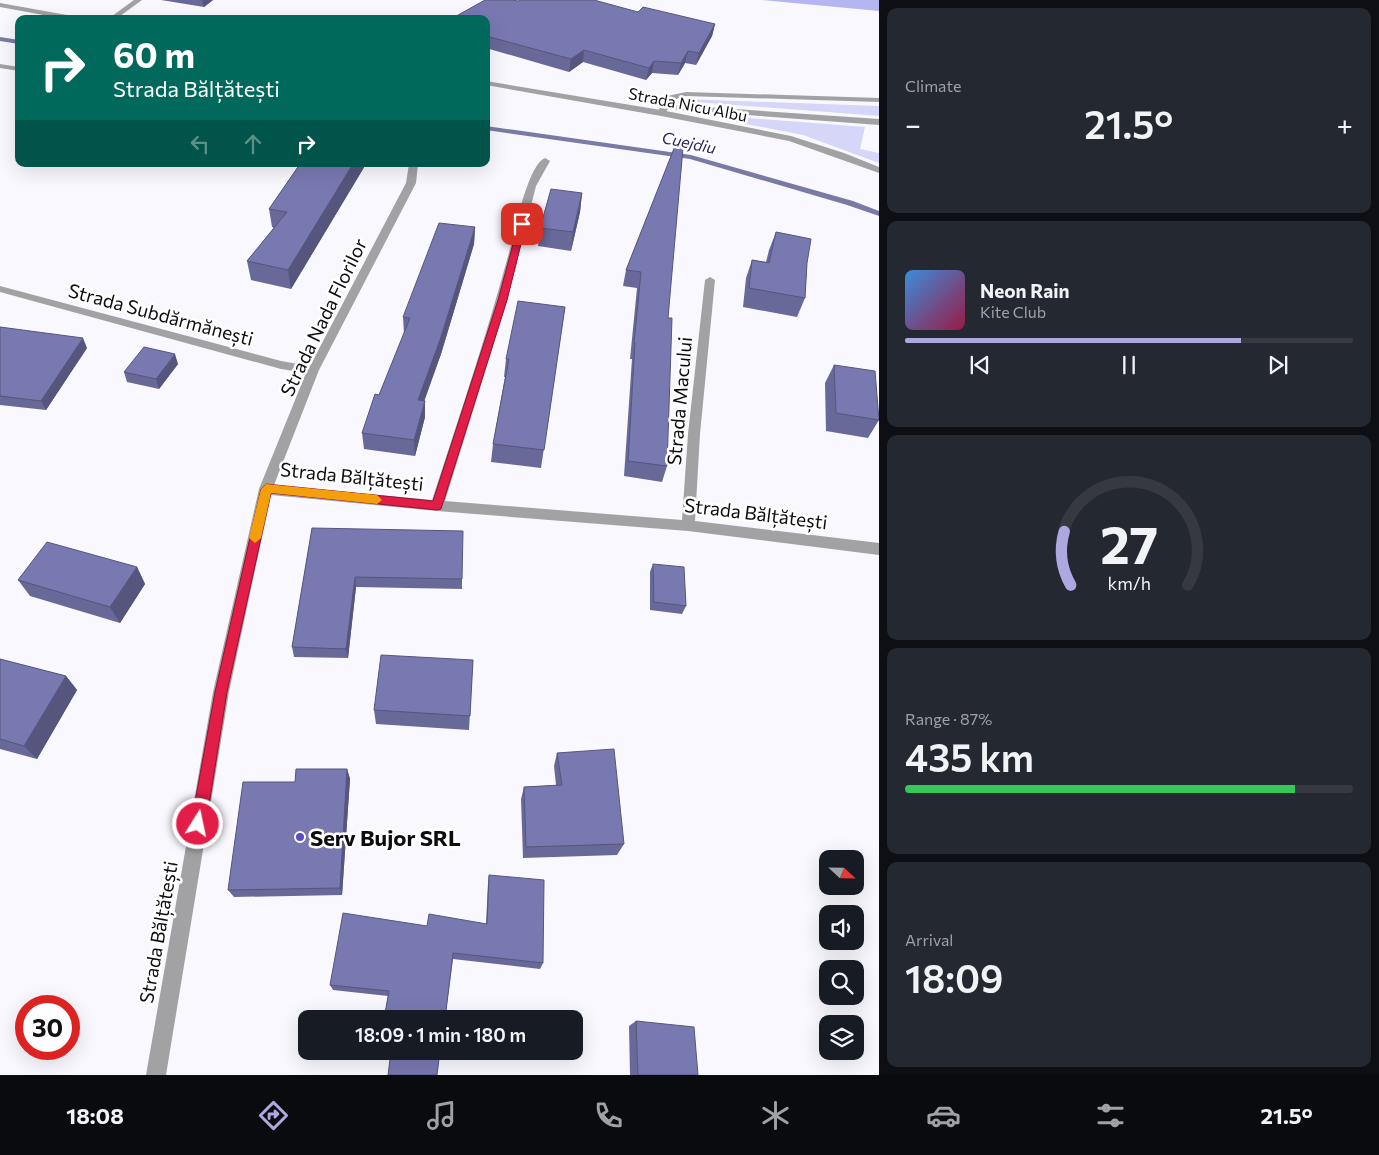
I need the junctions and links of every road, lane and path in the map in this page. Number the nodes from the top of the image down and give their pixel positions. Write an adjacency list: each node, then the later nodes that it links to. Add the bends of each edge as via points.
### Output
1 (139, 0): 4 (street)
2 (0, 5): 3 (street)
3 (56, 15)
4 (116, 15)
5 (0, 66): 6 (street)
6 (15, 68)
7 (490, 85): 9 (street, Strada Nicu Albu)
8 (879, 100): 9 (street, via 686,94 670,98)
9 (663, 110): 10 (street); 13 (street, Strada Nicu Albu, via 791,139)
10 (879, 122)
11 (545, 161): 18 (street, via 531,186 502,300)
12 (414, 167): 16 (street, Strada Nada Florilor, via 411,183)
13 (879, 170)
14 (710, 280): 19 (street, Strada Macului)
15 (0, 289): 16 (street, Strada Subdărmănești, via 281,365)
16 (313, 370): 17 (street, Strada Nada Florilor)
17 (266, 489): 18 (street, Strada Bălțătești); 21 (street, Strada Bălțătești, via 221,692)
18 (437, 506): 19 (street, Strada Bălțătești)
19 (688, 526): 20 (street, Strada Bălțătești)
20 (879, 549)
21 (156, 1075)

